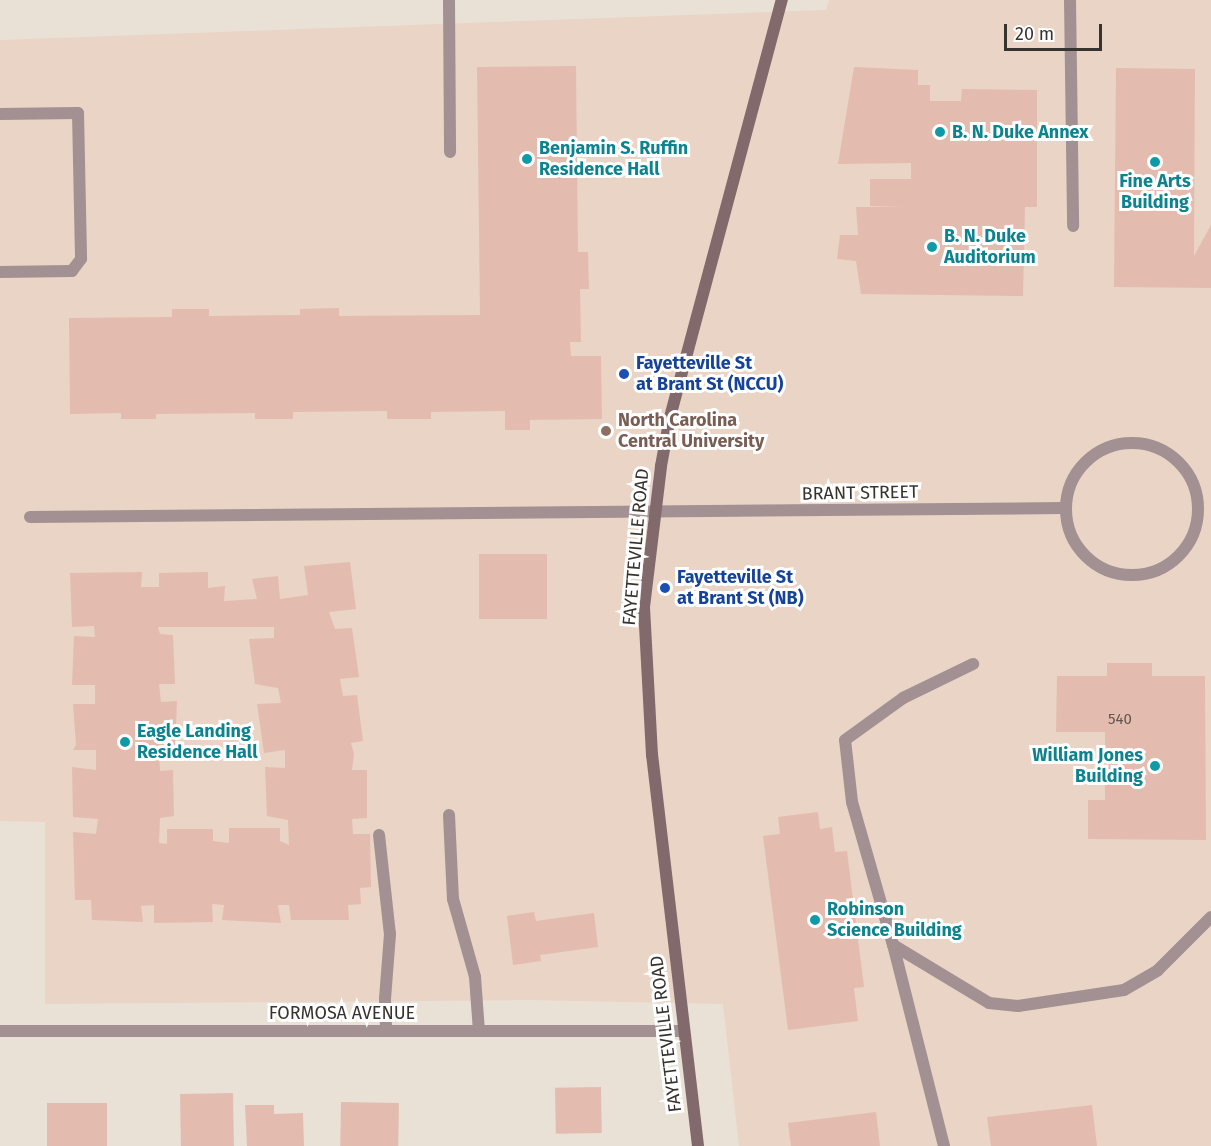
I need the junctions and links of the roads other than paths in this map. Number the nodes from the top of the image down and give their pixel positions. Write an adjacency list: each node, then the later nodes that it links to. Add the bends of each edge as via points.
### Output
1 (449, 0): 5 (street)
2 (782, 0): 9 (main road, FAYETTEVILLE ROAD, via 670,417)
3 (1070, 0): 6 (street)
4 (0, 114): 7 (street, via 78,112 81,260 72,271)
5 (450, 152)
6 (1073, 226)
7 (0, 272)
8 (1065, 508): 8 (street, via 1067,528 1076,546 1106,570 1126,575 1146,574 1180,555 1198,520 1198,500 1181,464 1166,451 1128,442 1108,446 1090,456 1068,488); 9 (street, BRANT STREET)
9 (656, 512): 10 (street, BRANT STREET); 19 (main road, FAYETTEVILLE ROAD, via 644,607 651,755)
10 (30, 517)
11 (973, 664): 15 (street, via 903,698 845,740 852,802)
12 (449, 814): 18 (street, via 453,899 476,977)
13 (379, 835): 17 (street, via 390,934)
14 (1211, 917): 15 (street, via 1158,970 1124,990 1018,1006 989,1003)
15 (893, 945): 21 (street)
16 (0, 1031): 17 (street, FORMOSA AVENUE)
17 (386, 1031): 18 (street, FORMOSA AVENUE)
18 (479, 1031): 19 (street, FORMOSA AVENUE)
19 (684, 1031): 20 (main road, FAYETTEVILLE ROAD)
20 (698, 1146)
21 (945, 1146)

